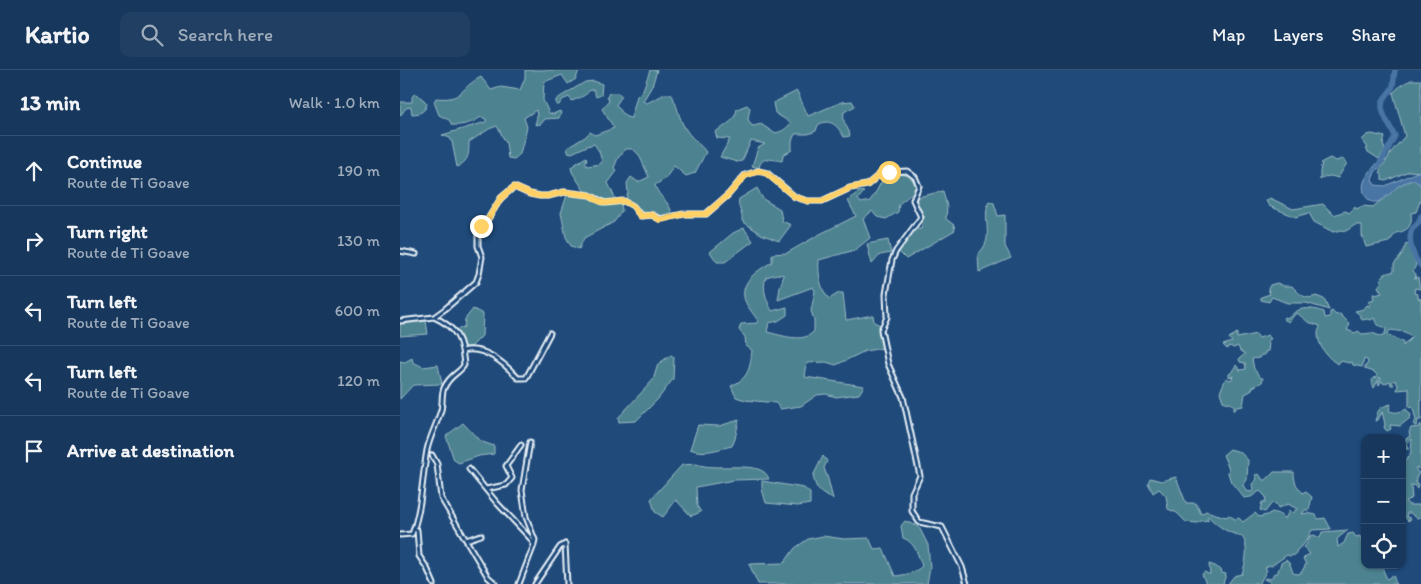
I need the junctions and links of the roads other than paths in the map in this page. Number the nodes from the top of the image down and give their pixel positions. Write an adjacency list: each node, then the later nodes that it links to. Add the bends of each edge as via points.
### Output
1 (400, 251): 2 (street)
2 (416, 254)
3 (434, 317): 4 (street); 6 (street, via 448,324 456,333); 22 (street, via 476,282 482,257 478,233 501,198 514,187 540,196 564,192 590,195 605,203 624,201 633,206 640,216 652,215 660,220 684,214 706,214 745,176 758,171 766,173 795,197 822,201 850,188 867,185 880,174 907,171 919,186 913,200 921,217 892,260 886,294 887,317 881,330 888,364 903,397 920,476 912,493 912,511 919,522 942,527 962,566)
4 (400, 322)
5 (550, 333): 6 (street, via 526,378 522,379 492,356 469,349)
6 (463, 351): 12 (street, via 463,368 453,374 442,396 442,408 428,449)
7 (530, 442): 16 (street, via 522,490)
8 (521, 445): 11 (street, via 506,466 512,478 506,485)
9 (432, 455): 15 (street, via 437,464 441,498)
10 (469, 469): 11 (street)
11 (486, 489): 16 (street)
12 (414, 528): 13 (street, via 412,534); 17 (street, via 417,530 419,556)
13 (400, 535)
14 (481, 535): 15 (street)
15 (466, 540): 18 (street, via 488,577)
16 (534, 545): 19 (street)
17 (434, 584)
18 (496, 584)
19 (519, 584)
20 (535, 584): 21 (street, via 565,544)
21 (567, 584)
22 (967, 584)

